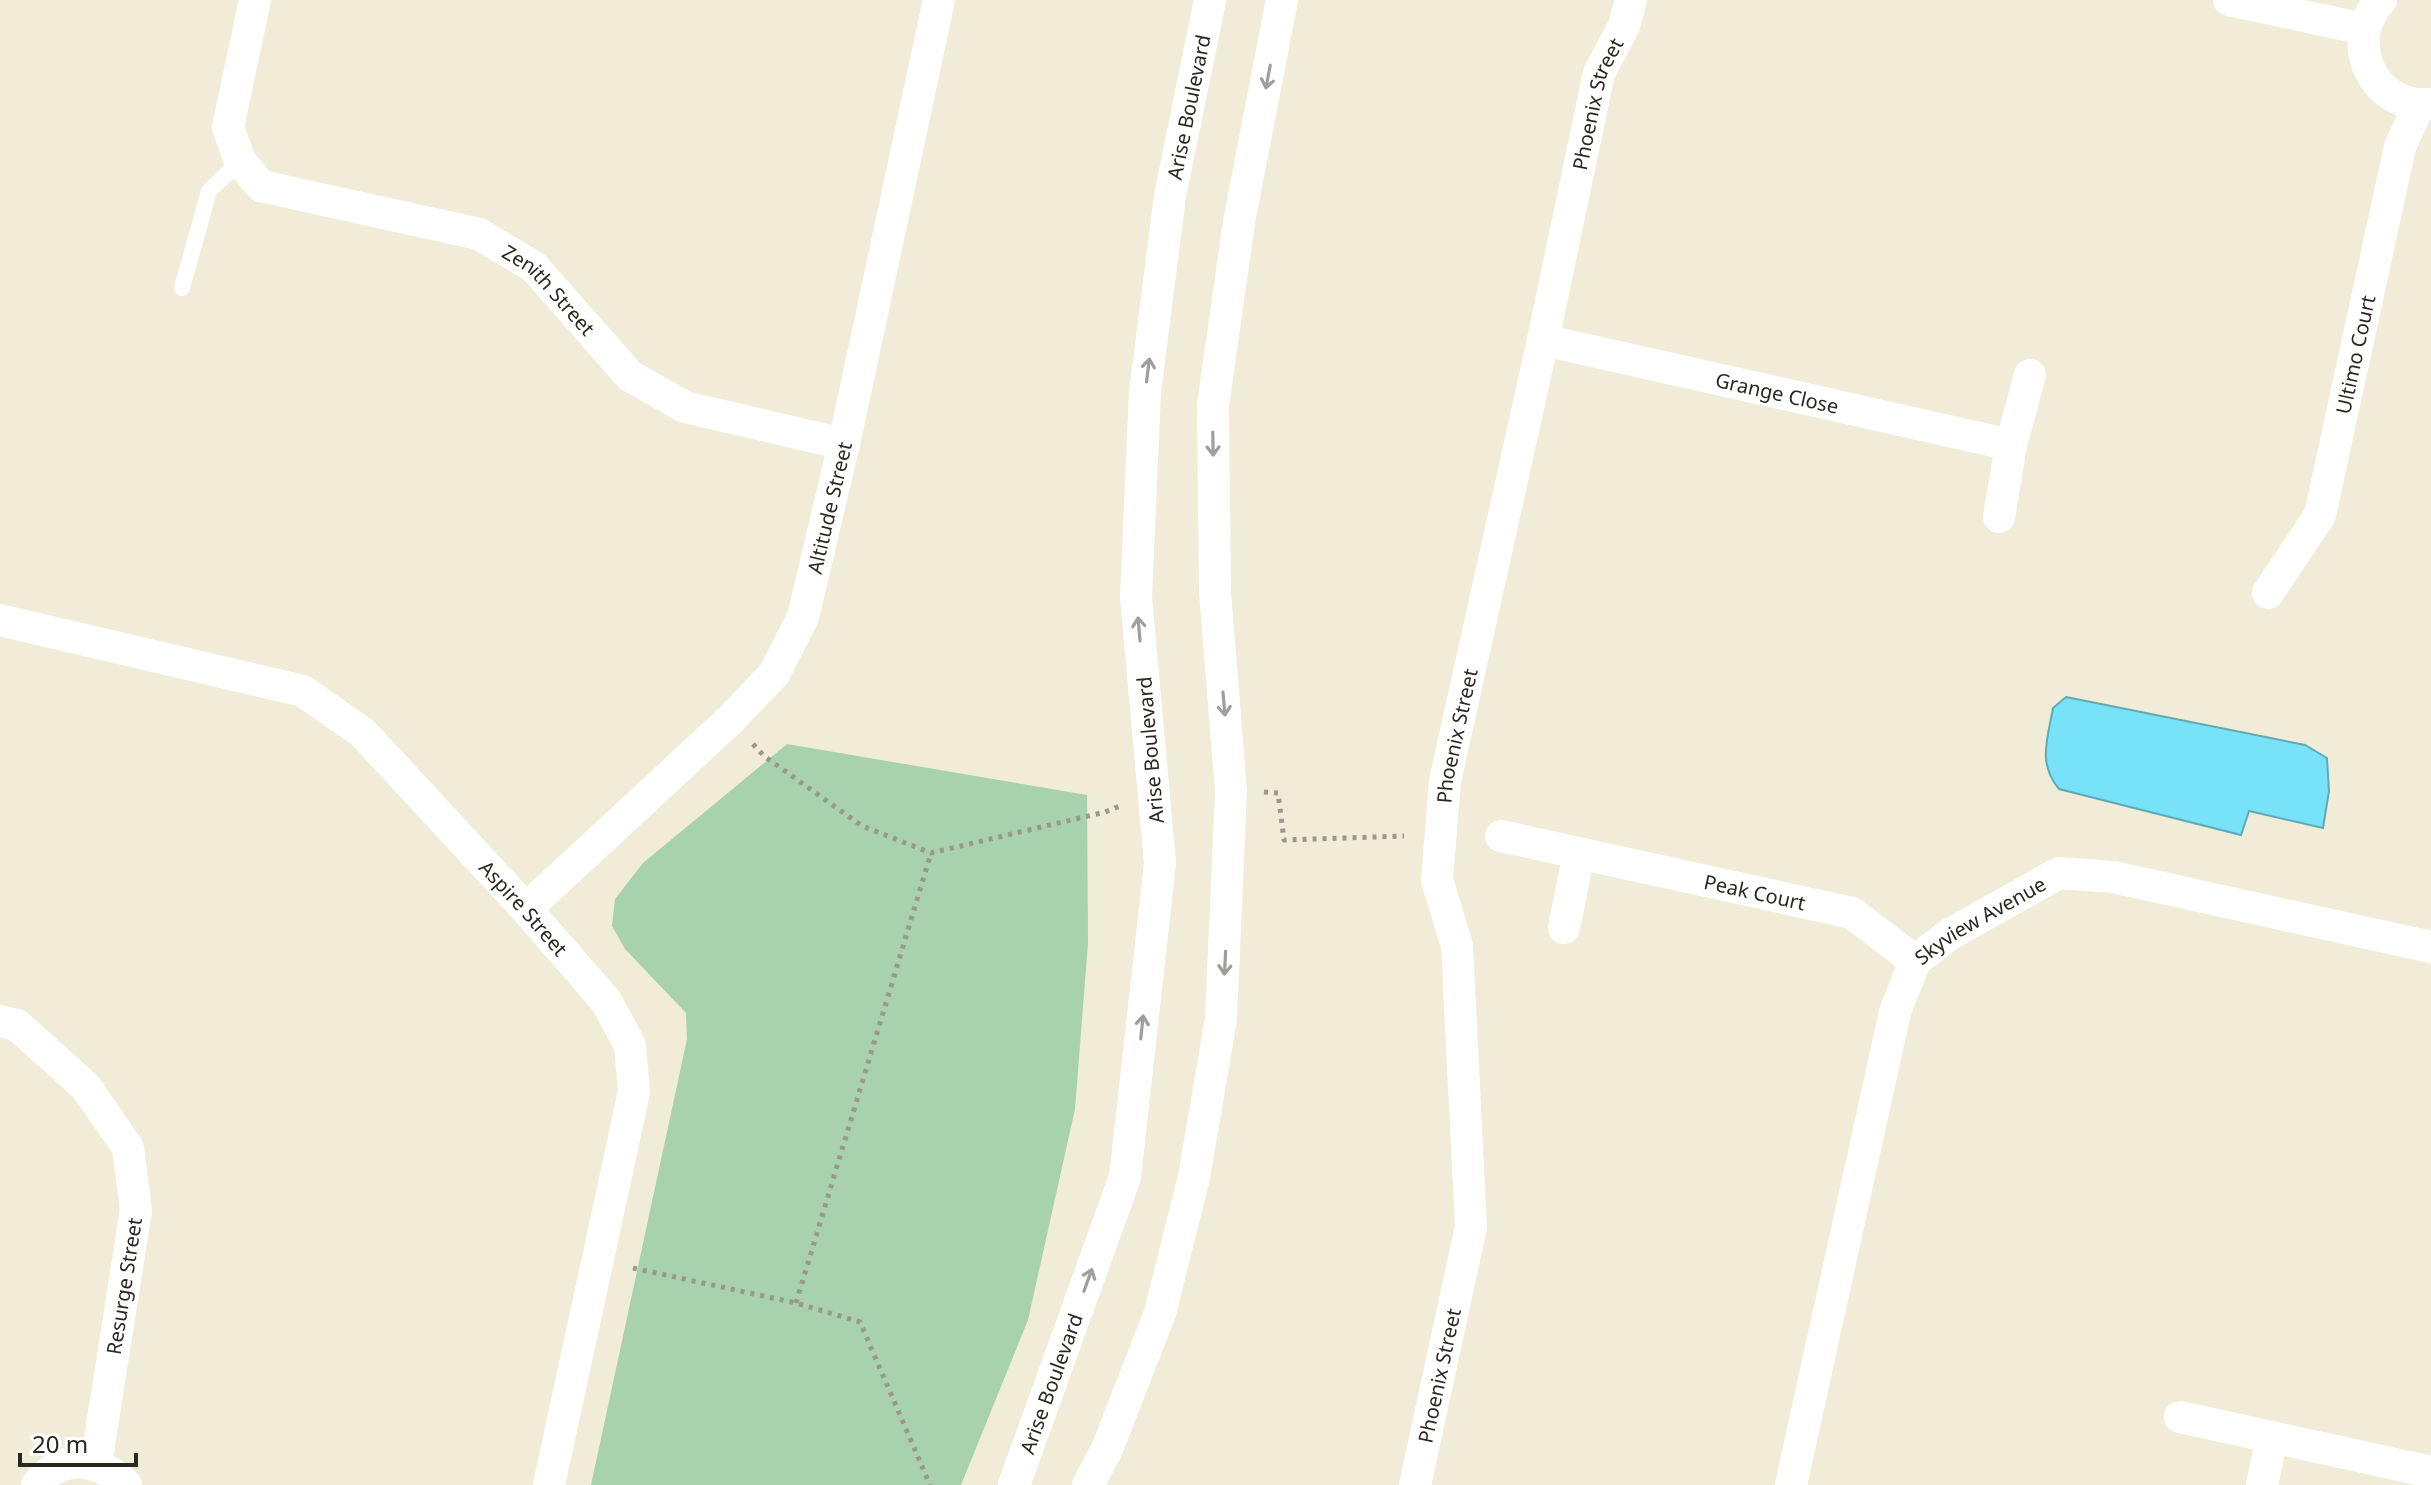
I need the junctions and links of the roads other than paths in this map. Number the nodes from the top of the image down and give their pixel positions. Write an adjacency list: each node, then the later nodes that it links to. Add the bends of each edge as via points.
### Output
1 (255, 0): 10 (street, via 228,127)
2 (939, 0): 14 (street, Altitude Street)
3 (1210, 0): 33 (street, Arise Boulevard, one-way to 3, via 1125,1177 1160,863 1136,597 1145,392 1170,196)
4 (1282, 0): 34 (street, one-way to 34, via 1239,222 1213,405 1215,592 1231,791 1221,1019 1194,1177 1160,1313)
5 (1631, 0): 12 (street, Phoenix Street, via 1624,26 1599,73)
6 (2229, 0): 8 (street)
7 (2381, 0): 8 (street)
8 (2364, 29): 9 (street, via 2362,51 2381,88 2399,100)
9 (2425, 105): 17 (street, Ultimo Court, via 2400,147 2320,515)
10 (240, 161): 11 (lane, via 209,191); 14 (street, Zenith Street, via 261,186 479,234 534,267 630,376 685,407)
11 (182, 288)
12 (1543, 340): 15 (street, Grange Close); 35 (street, Phoenix Street, via 1445,781 1437,880 1457,946 1471,1227)
13 (2030, 375): 15 (street)
14 (844, 444): 21 (street, Altitude Street, via 803,617 774,674)
15 (2011, 445): 16 (street)
16 (1999, 517)
17 (2268, 593)
18 (0, 620): 21 (street, Aspire Street, via 303,691 363,733)
19 (1501, 836): 20 (street, Peak Court)
20 (1579, 853): 22 (street); 24 (street, Peak Court, via 1852,913)
21 (526, 909): 32 (street, Aspire Street, via 606,1001 630,1045 634,1092)
22 (1564, 928)
23 (2431, 947): 24 (street, Skyview Avenue, via 2113,877 2059,873 1950,934)
24 (1915, 961): 36 (street, Skyview Avenue, via 1895,1012)
25 (0, 1021): 28 (street, Resurge Street, via 17,1025 86,1087 128,1148 136,1210)
26 (2180, 1417): 27 (street)
27 (2272, 1437): 29 (street); 37 (street)
28 (96, 1464): 30 (street, via 58,1467); 31 (street)
29 (2431, 1472)
30 (37, 1485)
31 (126, 1485)
32 (549, 1485)
33 (1014, 1485)
34 (1088, 1485)
35 (1415, 1485)
36 (1791, 1485)
37 (2262, 1485)

